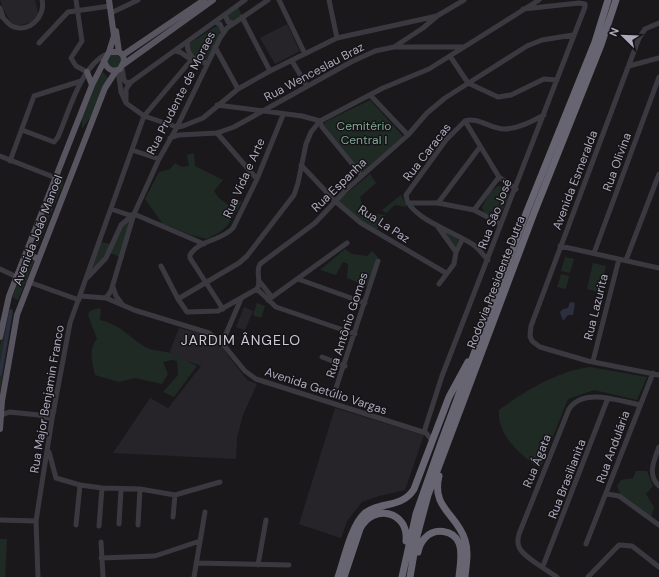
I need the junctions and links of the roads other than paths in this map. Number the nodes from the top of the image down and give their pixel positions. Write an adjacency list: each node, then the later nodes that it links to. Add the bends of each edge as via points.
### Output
1 (42, 0): 23 (street, via 42,11 34,24 12,26)
2 (76, 0): 19 (street)
3 (138, 0): 20 (street)
4 (204, 0): 38 (main road)
5 (213, 0): 47 (main road)
6 (245, 0): 21 (street)
7 (256, 0): 16 (street)
8 (268, 0): 16 (street, Rua Prudente de Moraes)
9 (279, 0): 39 (street)
10 (329, 0): 31 (street)
11 (464, 0): 22 (street)
12 (539, 0): 18 (street)
13 (608, 0): 133 (highway, Rodovia Presidente Dutra, via 595,42)
14 (616, 0): 151 (highway, Rodovia Presidente Dutra)
15 (110, 3): 19 (street); 20 (main road)
16 (256, 7): 24 (street, Rua Prudente de Moraes)
17 (0, 8): 23 (street)
18 (523, 9): 30 (street, Rua São José, via 579,2 585,4); 36 (street)
19 (78, 10): 33 (street, via 66,13); 49 (street, via 82,41 71,58 76,66)
20 (112, 13): 28 (main road)
21 (225, 15): 25 (street); 26 (street, via 228,22)
22 (437, 16): 31 (street); 35 (street, Rua Wenceslau Braz)
23 (2, 17)
24 (242, 17): 26 (street, Rua Prudente de Moraes); 48 (street)
25 (215, 22): 29 (street, via 220,24); 32 (street)
26 (232, 23): 29 (street, Rua Prudente de Moraes)
27 (659, 23): 46 (street, Avenida Esmeralda, via 642,33)
28 (114, 26): 38 (main road); 40 (main road, Avenida João Manoel)
29 (224, 31): 34 (street, Rua Prudente de Moraes)
30 (573, 35): 51 (street, Rua São José); 54 (street, Rua Espanha, via 534,43)
31 (337, 38): 39 (street)
32 (188, 41): 37 (street); 43 (street, via 187,50)
33 (39, 43)
34 (215, 47): 45 (street, Rua Prudente de Moraes); 57 (street)
35 (394, 47): 36 (street); 56 (street, Rua Wenceslau Braz, via 368,54)
36 (464, 47): 41 (street)
37 (174, 51): 43 (street); 53 (street)
38 (121, 53): 40 (main road); 47 (main road)
39 (305, 54): 44 (street)
40 (107, 56): 47 (main road, via 108,68); 49 (street, via 101,57); 55 (main road, Avenida João Manoel)
41 (450, 56): 54 (street); 58 (street, via 420,74)
42 (659, 58): 46 (street)
43 (192, 59): 45 (street); 64 (street)
44 (292, 61): 48 (street); 56 (street)
45 (208, 62): 67 (street, Rua Prudente de Moraes)
46 (629, 66): 97 (street, Avenida Esmeralda)
47 (120, 68): 53 (street, via 125,82); 59 (street, via 121,92); 102 (main road, Avenida João Manoel, via 105,88)
48 (270, 71): 57 (street)
49 (87, 72): 52 (street); 55 (main road)
50 (659, 77): 99 (street, Rua Olivina)
51 (557, 80): 54 (street, via 544,79 502,97); 63 (street, Rua São José)
52 (81, 81): 68 (street, via 34,96); 68 (street, via 58,136 53,142)
53 (131, 82): 59 (street, via 126,89)
54 (468, 83): 70 (street, Rua Espanha, via 437,104)
55 (92, 85): 81 (main road, Avenida João Manoel)
56 (307, 86): 61 (street, Rua Wenceslau Braz)
57 (238, 89): 60 (street)
58 (370, 95): 65 (street); 70 (street)
59 (126, 103): 64 (street)
60 (217, 105): 61 (street); 67 (street, via 195,122)
61 (261, 111): 62 (street); 69 (street, Rua Wenceslau Braz, via 234,127)
62 (283, 115): 65 (street, via 308,117); 82 (street, Rua Vida e Arte)
63 (544, 115): 66 (street, Rua Caracas, via 505,129 469,119); 83 (street, Rua São José)
64 (144, 116): 67 (street); 73 (street, Rua Major Benjamin Franco)
65 (320, 121): 77 (street, via 311,132); 79 (street, via 322,127)
66 (465, 121): 72 (street); 85 (street, Rua Caracas, via 446,140 406,195)
67 (177, 126): 71 (street, Rua Prudente de Moraes)
68 (22, 130): 76 (street)
69 (216, 133): 71 (street); 82 (street)
70 (408, 136): 79 (street, Rua Espanha)
71 (169, 138): 75 (street, Rua Prudente de Moraes)
72 (480, 147): 80 (street); 86 (street)
73 (132, 150): 75 (street); 87 (street, Rua Major Benjamin Franco)
74 (0, 156): 76 (street)
75 (159, 159): 90 (street, Rua Prudente de Moraes)
76 (10, 161): 81 (street)
77 (301, 165): 84 (street, Rua La Paz); 116 (street, via 294,195 247,256)
78 (659, 174): 104 (street)
79 (362, 176): 84 (street, Rua Espanha)
80 (499, 177): 83 (street); 88 (street)
81 (56, 178): 100 (main road, Avenida João Manoel)
82 (257, 179): 95 (street, Rua Vida e Arte, via 231,230)
83 (516, 189): 103 (street, Rua São José)
84 (335, 201): 110 (street, Rua La Paz, via 361,223); 114 (street, Rua Espanha, via 315,223 260,264)
85 (408, 203): 86 (street); 92 (street)
86 (438, 203): 88 (street)
87 (111, 209): 89 (street); 112 (street, Rua Major Benjamin Franco)
88 (474, 210): 91 (street)
89 (120, 212): 90 (street); 93 (street)
90 (134, 214): 93 (street); 95 (street); 118 (street)
91 (497, 222)
92 (437, 226): 94 (street); 98 (street)
93 (120, 228): 112 (street, via 106,258)
94 (462, 240): 98 (street); 103 (street, via 474,245)
95 (204, 244): 116 (street, Rua Vida e Arte, via 192,252 190,258)
96 (347, 244): 113 (street)
97 (560, 246): 99 (street); 135 (street, Avenida Esmeralda, via 530,326 530,336 540,347)
98 (456, 252): 110 (street, via 454,264)
99 (594, 253): 101 (street)
100 (24, 258): 102 (main road, via 32,255); 111 (main road, Avenida João Manoel)
101 (619, 259): 104 (street); 135 (street, Rua Lazurita)
102 (38, 260): 115 (main road, Avenida João Manoel)
103 (488, 260): 149 (street, Rua São José, via 442,376)
104 (626, 260): 107 (street)
105 (378, 261): 127 (street, Rua Antônio Gomes)
106 (161, 266): 123 (street)
107 (659, 267)
108 (0, 269): 111 (street)
109 (0, 273): 111 (street)
110 (446, 273): 117 (street)
111 (16, 278): 120 (main road, Avenida João Manoel)
112 (87, 278): 121 (street, Rua Major Benjamin Franco)
113 (298, 279): 125 (street); 127 (street)
114 (259, 281): 119 (street, Rua Espanha); 125 (street)
115 (29, 282): 121 (street, Avenida Getúlio Vargas); 126 (main road, Avenida João Manoel)
116 (206, 282): 123 (street); 129 (street)
117 (439, 284)
118 (113, 286): 122 (street); 128 (street)
119 (257, 289): 124 (street); 125 (street)
120 (9, 296): 126 (main road, via 12,304); 131 (main road, Avenida João Manoel)
121 (80, 298): 122 (street, Avenida Getúlio Vargas); 142 (street, Rua Major Benjamin Franco, via 68,333)
122 (106, 298): 128 (street, Avenida Getúlio Vargas)
123 (178, 299): 129 (street, via 184,310 189,312 213,312)
124 (241, 299): 129 (street); 132 (street)
125 (270, 299): 130 (street, via 284,311)
126 (21, 303): 140 (main road, Avenida João Manoel)
127 (365, 303): 130 (street, Rua Antônio Gomes)
128 (122, 305): 132 (street, Avenida Getúlio Vargas, via 205,331)
129 (223, 309)
130 (354, 334): 136 (street, Rua Antônio Gomes)
131 (0, 337)
132 (222, 343): 149 (street, Avenida Getúlio Vargas, via 256,379)
133 (476, 350): 147 (highway, via 455,384); 179 (highway, Rodovia Presidente Dutra, via 423,494)
134 (322, 358): 136 (street)
135 (590, 361): 137 (street)
136 (345, 366): 138 (street, Rua Antônio Gomes)
137 (656, 374): 141 (street, Rua Andulária)
138 (334, 394)
139 (608, 398): 141 (street, Rua Ágata); 180 (street, Rua Brasilianita); 180 (street, Rua Ágata, via 592,396 574,403 569,409 519,534 518,542 522,551)
140 (1, 399): 143 (street, via 4,408); 145 (main road, Avenida João Manoel)
141 (640, 405): 161 (street, Rua Andulária)
142 (54, 411): 144 (street); 146 (street, Rua Major Benjamin Franco)
143 (9, 412): 144 (street); 145 (street)
144 (39, 415): 146 (street)
145 (0, 416): 148 (main road, Avenida João Manoel)
146 (52, 419): 153 (street, Rua Major Benjamin Franco)
147 (436, 428): 149 (street); 150 (highway)
148 (0, 429)
149 (425, 432): 150 (street)
150 (432, 440): 186 (highway, via 416,486 410,495 397,503 369,510 359,520)
151 (448, 442): 181 (highway, Rodovia Presidente Dutra, via 426,502); 191 (highway, via 437,492 441,503 465,539)
152 (659, 447): 156 (street, via 652,466 653,478)
153 (48, 451): 155 (street, via 56,478); 166 (street, Rua Major Benjamin Franco)
154 (220, 482): 160 (street)
155 (80, 485): 157 (street); 168 (street)
156 (659, 486)
157 (102, 488): 158 (street); 171 (street)
158 (121, 489): 159 (street); 167 (street)
159 (140, 490): 160 (street); 169 (street)
160 (175, 494): 163 (street)
161 (607, 494): 170 (street, Rua Andulária, via 619,496); 174 (street)
162 (205, 512): 172 (street)
163 (173, 517)
164 (0, 520): 166 (street)
165 (266, 520): 177 (street)
166 (36, 521): 184 (street, Rua Major Benjamin Franco)
167 (119, 524)
168 (76, 525)
169 (138, 525)
170 (659, 525)
171 (99, 526)
172 (200, 541): 175 (street, via 155,556); 176 (street)
173 (101, 542): 175 (street)
174 (586, 544)
175 (101, 558): 183 (street)
176 (196, 564): 177 (street); 185 (street)
177 (258, 565): 178 (street)
178 (288, 565)
179 (403, 565): 187 (highway, via 406,537 403,525 391,515 377,514 363,523); 188 (highway, Rodovia Presidente Dutra)
180 (543, 566): 192 (street, Rua Ágata)
181 (412, 567): 189 (highway, Rodovia Presidente Dutra); 190 (highway, via 424,538 435,532 445,532 459,543)
182 (659, 567): 193 (street, via 632,546 618,545)
183 (103, 576)
184 (38, 577)
185 (194, 577)
186 (338, 577)
187 (344, 577)
188 (402, 577)
189 (410, 577)
190 (459, 577)
191 (465, 577)
192 (556, 577)
193 (588, 577)

